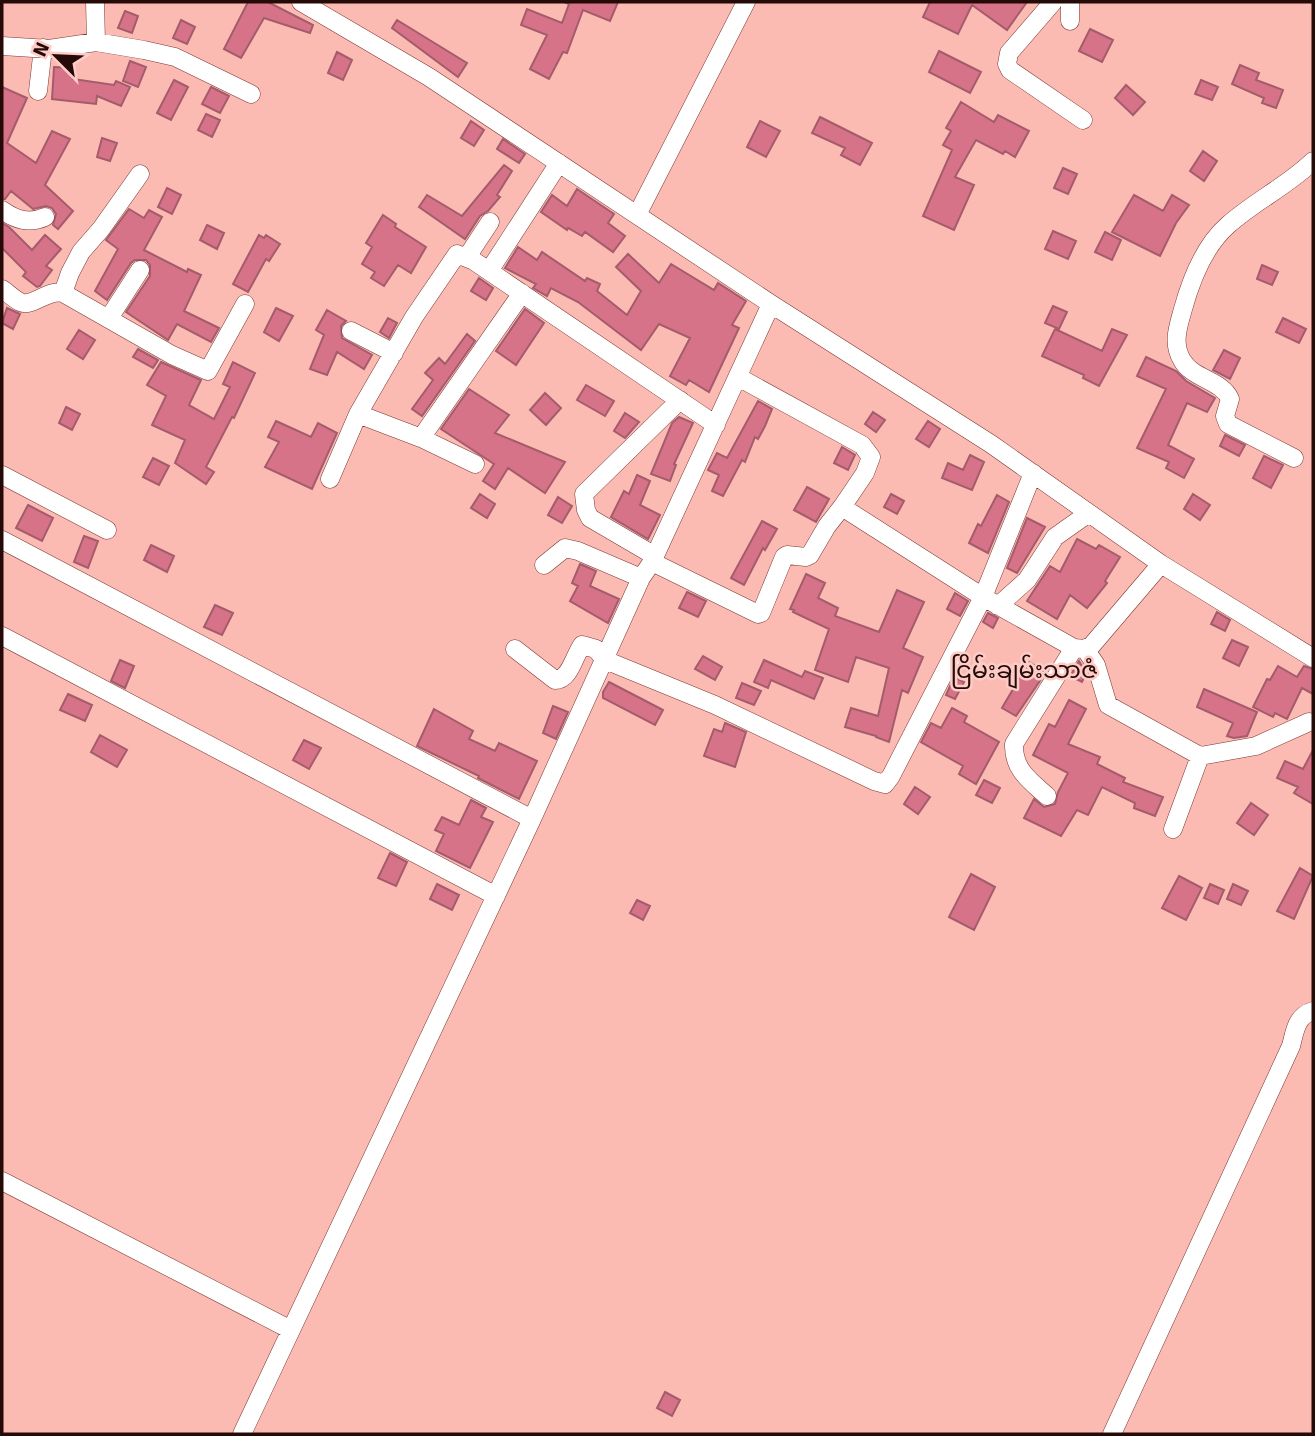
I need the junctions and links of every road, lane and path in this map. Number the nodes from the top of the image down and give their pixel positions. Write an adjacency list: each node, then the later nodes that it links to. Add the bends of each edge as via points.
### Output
1 (95, 2): 7 (street)
2 (301, 2): 14 (street, via 429,77)
3 (746, 2): 17 (street)
4 (1053, 2): 12 (street, via 1009,53 1007,64)
5 (1070, 2): 6 (street)
6 (1070, 21)
7 (96, 43): 9 (street); 11 (street, via 175,57)
8 (2, 46): 9 (street)
9 (43, 48): 10 (street)
10 (38, 91)
11 (251, 94)
12 (1083, 120)
13 (1313, 161): 36 (street, via 1218,236 1196,271 1176,342 1183,363 1227,392 1228,424)
14 (559, 163): 17 (street); 22 (street)
15 (139, 174): 24 (street, via 81,252)
16 (2, 210): 18 (street, via 17,220)
17 (637, 215): 27 (street)
18 (45, 217)
19 (490, 222): 20 (street)
20 (467, 257): 22 (street); 30 (street, via 457,254 452,259)
21 (140, 270): 28 (street)
22 (489, 271): 25 (street)
23 (2, 289): 24 (street, via 26,304 54,291)
24 (63, 293): 28 (street)
25 (522, 293): 32 (street); 35 (street)
26 (245, 304): 28 (street, via 208,371)
27 (771, 304): 31 (street); 38 (street)
28 (109, 318)
29 (351, 331): 30 (street)
30 (394, 353): 33 (street)
31 (738, 377): 34 (street); 41 (street, via 869,451 872,457 865,473)
32 (680, 400): 34 (street); 45 (street, via 584,494 590,518)
33 (358, 414): 35 (street); 40 (street)
34 (716, 425): 45 (street)
35 (421, 438): 37 (street)
36 (1294, 458)
37 (475, 464)
38 (1033, 474): 42 (street); 49 (street)
39 (2, 475): 43 (street)
40 (330, 479)
41 (842, 507): 45 (street, via 810,555 783,557 758,614); 49 (street)
42 (1089, 513): 46 (street); 49 (street, via 1055,537 1027,580)
43 (107, 530)
44 (2, 540): 58 (street)
45 (653, 559): 48 (street)
46 (1161, 564): 52 (street, via 1092,645); 53 (street)
47 (544, 565): 48 (street, via 565,548)
48 (641, 578): 54 (street)
49 (990, 602): 52 (street); 54 (street, via 885,784)
50 (2, 636): 60 (street)
51 (516, 649): 54 (street, via 555,680 566,676 582,645 596,649)
52 (1079, 649): 56 (street, via 1096,665 1108,705); 57 (street, via 1014,744 1018,769)
53 (1313, 658)
54 (605, 660): 58 (street)
55 (1309, 722): 56 (street, via 1256,746)
56 (1200, 757): 59 (street)
57 (1047, 796)
58 (532, 819): 60 (street)
59 (1173, 829)
60 (496, 896): 63 (street)
61 (1313, 1011): 65 (street, via 1297,1025)
62 (2, 1181): 63 (street)
63 (291, 1330): 64 (street)
64 (242, 1434)
65 (1112, 1434)

